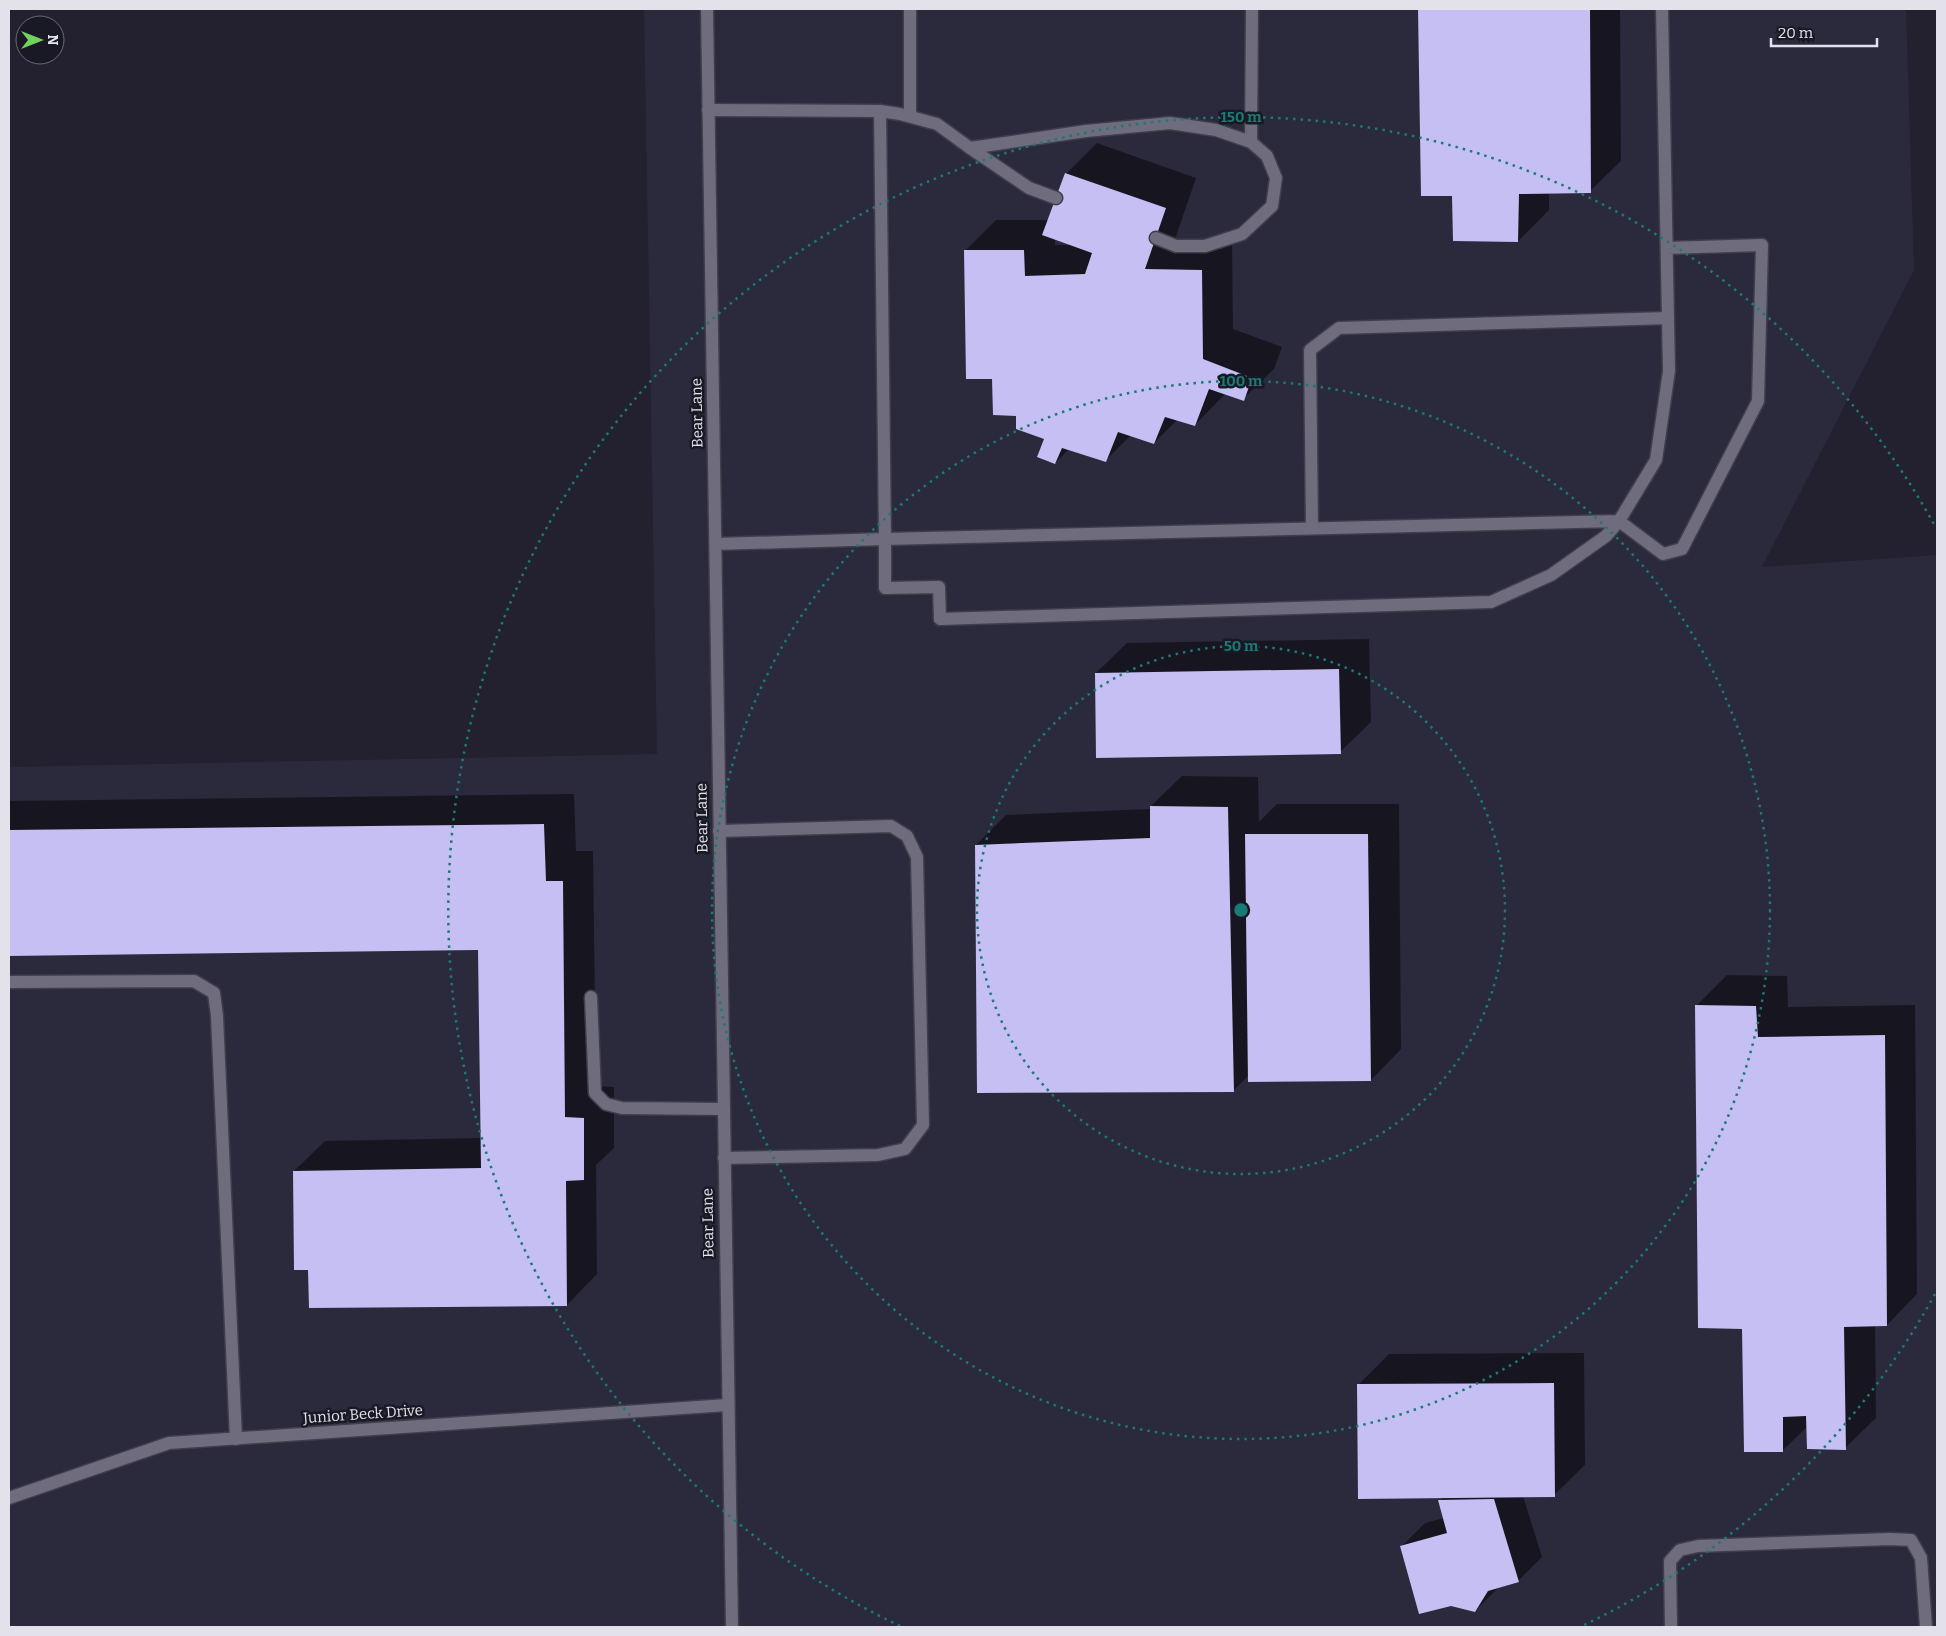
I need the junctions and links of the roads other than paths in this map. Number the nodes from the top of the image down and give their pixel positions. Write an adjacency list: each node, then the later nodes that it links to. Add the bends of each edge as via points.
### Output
1 (707, 9): 5 (street, Bear Lane)
2 (910, 9): 7 (street)
3 (1252, 9): 8 (street)
4 (1662, 9): 12 (street)
5 (708, 110): 6 (street); 17 (street, Bear Lane)
6 (880, 111): 7 (street); 16 (street)
7 (910, 116): 9 (street, via 937,124)
8 (1251, 142): 9 (street, via 1216,130 1170,123); 11 (street, via 1267,156 1276,178 1272,206 1242,234 1205,246 1176,246)
9 (970, 148): 10 (street, via 1029,188)
10 (1056, 198)
11 (1156, 238)
12 (1667, 248): 13 (street); 14 (street, via 1762,245 1758,401 1682,549 1663,554)
13 (1668, 318): 14 (street, via 1669,372 1656,460); 15 (street, via 1338,328 1310,350)
14 (1619, 521): 15 (street); 16 (street, via 1606,536 1551,575 1491,602 940,619 939,587 885,588)
15 (1312, 528): 16 (street)
16 (885, 539): 17 (street)
17 (716, 544): 18 (street, Bear Lane)
18 (719, 831): 21 (street, Bear Lane); 22 (street, via 891,826 907,836 916,857 923,1125 905,1149 878,1155)
19 (9, 982): 24 (street, via 181,980 194,981 214,993)
20 (591, 997): 21 (street, via 595,1093 606,1104 622,1108)
21 (723, 1109): 22 (street, Bear Lane)
22 (724, 1158): 23 (street, Bear Lane)
23 (727, 1405): 24 (street, Junior Beck Drive); 26 (street, Bear Lane)
24 (236, 1439): 25 (street, Junior Beck Drive, via 169,1444)
25 (9, 1498)
26 (732, 1627)
27 (1671, 1627): 28 (street, via 1670,1561 1680,1550 1698,1546 1890,1539 1911,1540 1921,1558)
28 (1926, 1627)

